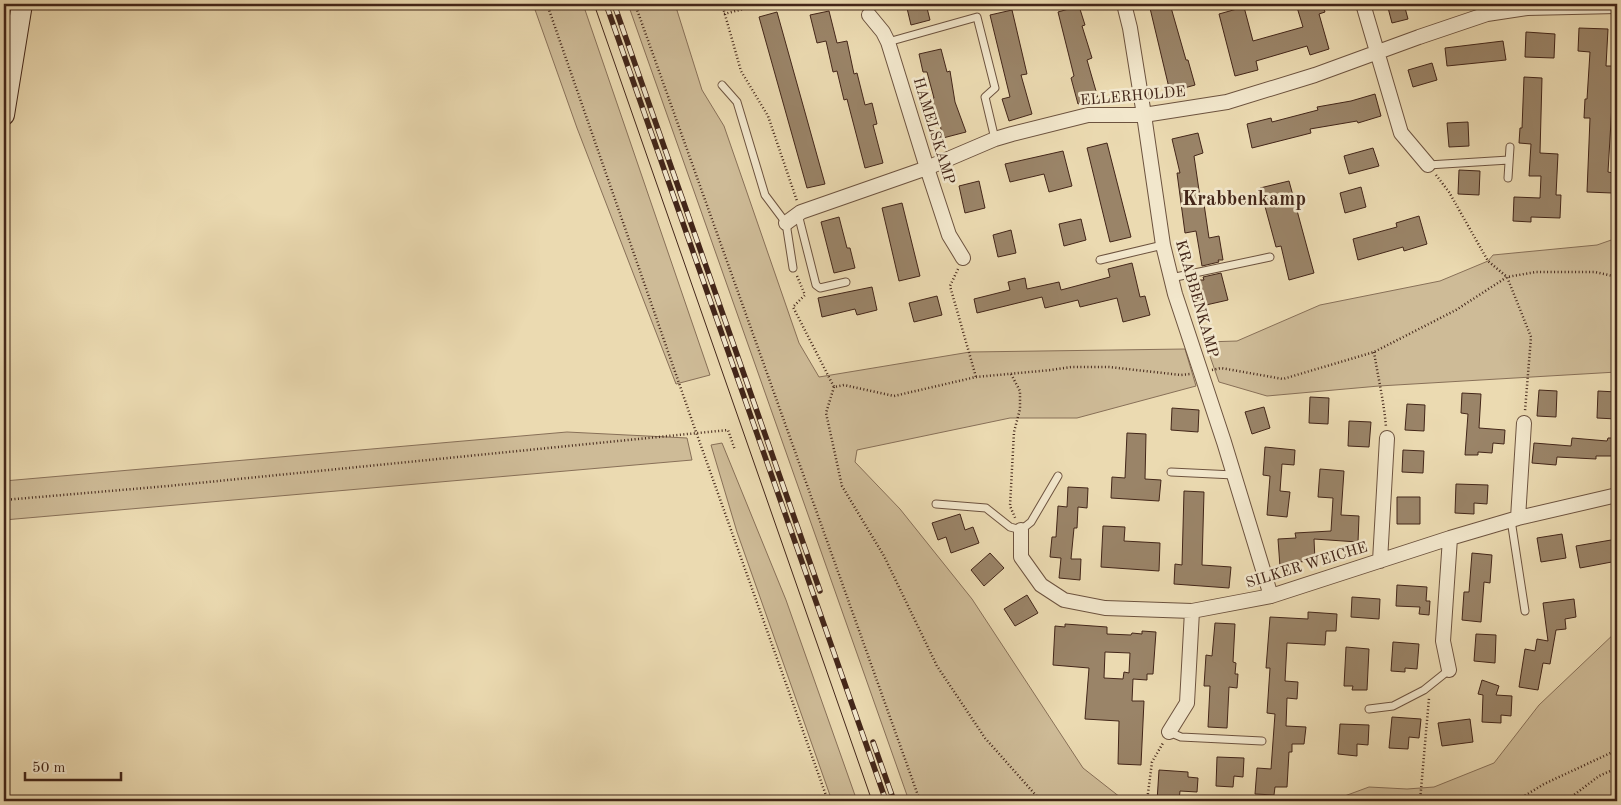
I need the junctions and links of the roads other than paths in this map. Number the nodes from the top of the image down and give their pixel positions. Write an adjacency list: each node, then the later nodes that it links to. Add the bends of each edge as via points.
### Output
1 (22, 4): 10 (main road)
2 (1124, 4): 11 (street, KRABBENKAMP)
3 (1363, 4): 8 (street)
4 (1617, 6): 5 (street, ELLERHOLDE)
5 (1488, 9): 8 (street, ELLERHOLDE)
6 (869, 15): 7 (street, HAMELSKAMP)
7 (888, 42): 12 (lane, via 977,17 995,88 986,97); 16 (street, HAMELSKAMP)
8 (1376, 54): 11 (street, ELLERHOLDE, via 1227,102); 15 (street, via 1401,133)
9 (722, 85): 19 (lane, via 736,102 766,195)
10 (4, 115)
11 (1144, 115): 12 (street, ELLERHOLDE, via 1088,115); 20 (street, KRABBENKAMP)
12 (995, 139): 16 (street, ELLERHOLDE)
13 (1510, 147): 14 (lane)
14 (1509, 160): 15 (lane); 17 (lane)
15 (1428, 164)
16 (926, 168): 18 (street, ELLERHOLDE); 22 (street, HAMELSKAMP, via 949,235)
17 (1508, 178)
18 (799, 213): 19 (street, ELLERHOLDE); 26 (lane, via 816,285 820,288)
19 (786, 223): 24 (lane)
20 (1163, 245): 23 (lane); 25 (street, KRABBENKAMP)
21 (1270, 257): 25 (lane)
22 (963, 258)
23 (1100, 260)
24 (793, 268)
25 (1171, 278): 30 (street, KRABBENKAMP)
26 (846, 282)
27 (1524, 423): 34 (street)
28 (1387, 438): 37 (street, SILKER WEICHE)
29 (1171, 472): 30 (lane)
30 (1234, 475): 38 (street, KRABBENKAMP)
31 (1058, 476): 35 (lane, via 1031,522)
32 (1617, 495): 34 (street, SILKER WEICHE)
33 (936, 504): 35 (lane, via 986,508 1010,527)
34 (1515, 519): 36 (street, SILKER WEICHE); 40 (lane)
35 (1021, 530): 39 (street, SILKER WEICHE, via 1021,557 1042,585 1064,600 1105,608)
36 (1450, 538): 37 (street, SILKER WEICHE); 41 (street, via 1443,642)
37 (1380, 561): 38 (street, SILKER WEICHE)
38 (1271, 596): 39 (street, SILKER WEICHE)
39 (1192, 611): 43 (street, via 1187,702)
40 (1525, 611)
41 (1448, 670): 42 (lane, via 1424,690 1392,706)
42 (1369, 709)
43 (1169, 732): 44 (lane, via 1181,737)
44 (1262, 741)

